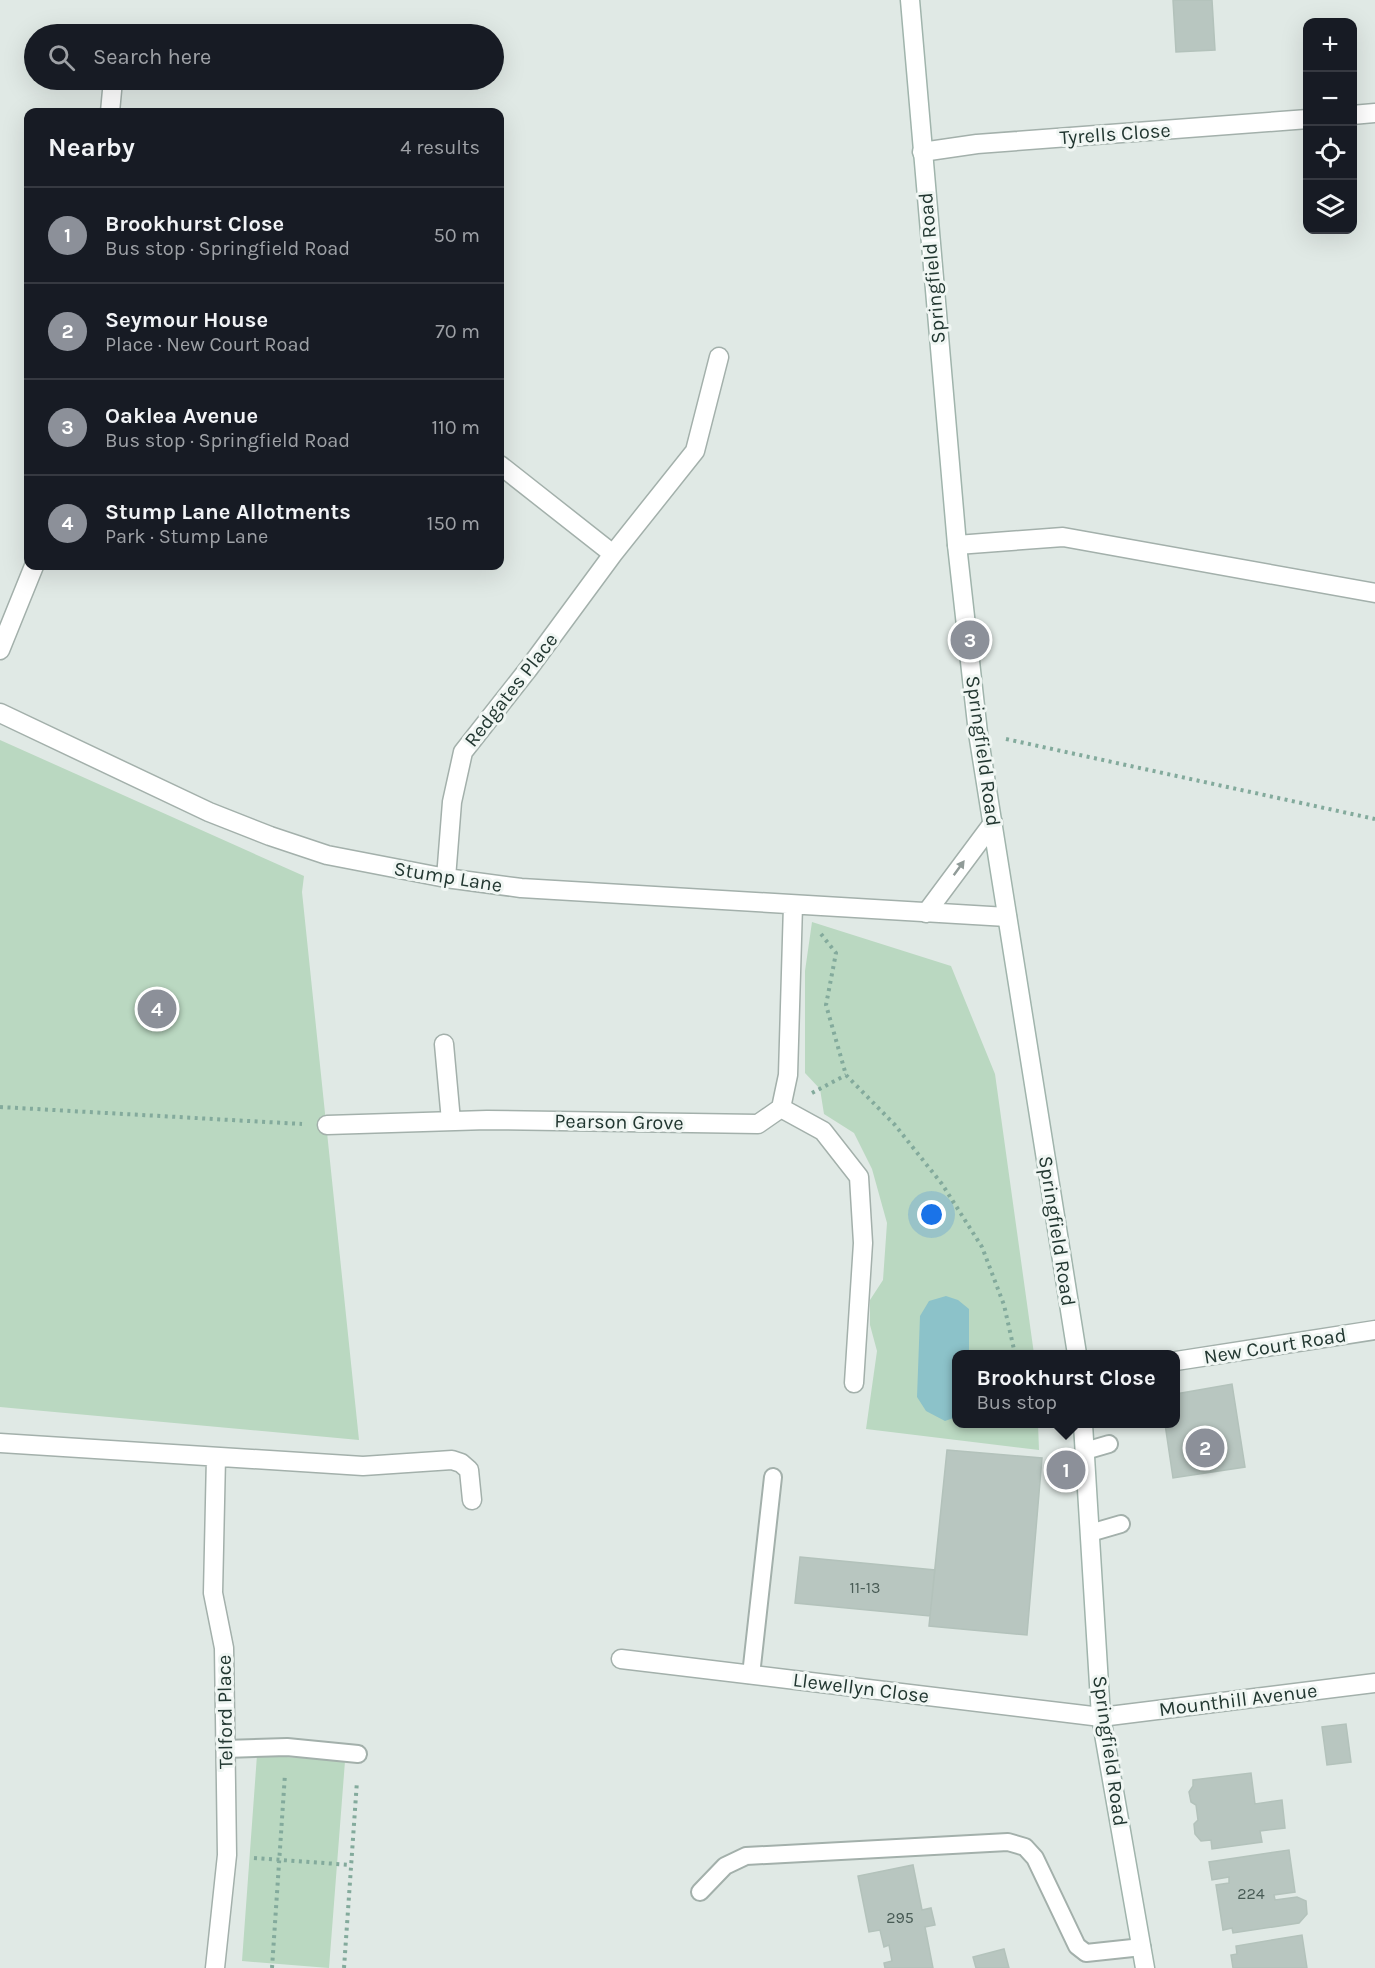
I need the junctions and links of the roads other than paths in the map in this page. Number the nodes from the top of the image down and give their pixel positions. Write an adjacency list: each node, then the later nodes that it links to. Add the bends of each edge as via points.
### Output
1 (910, 0): 7 (street, Springfield Road)
2 (112, 90): 3 (street)
3 (110, 108)
4 (1375, 113): 5 (street)
5 (1357, 115)
6 (1303, 118): 7 (street, Tyrells Close, via 977,144)
7 (922, 152): 10 (street, Springfield Road)
8 (719, 357): 11 (street, Redgates Place, via 695,451)
9 (504, 468): 11 (street)
10 (957, 545): 13 (street, via 1063,537); 16 (street, Springfield Road, via 978,733)
11 (613, 554): 17 (street, Redgates Place, via 463,752 452,802)
12 (32, 570): 14 (street)
13 (1375, 593)
14 (0, 650)
15 (0, 713): 17 (street, Stump Lane, via 209,812 270,836 327,855)
16 (993, 824): 19 (street, one-way to 16); 20 (street, Springfield Road)
17 (446, 878): 18 (street, Stump Lane, via 521,888)
18 (793, 905): 19 (street, Stump Lane); 22 (street, via 788,1075)
19 (926, 913): 20 (street, Stump Lane)
20 (1007, 917): 26 (street, Springfield Road)
21 (444, 1044): 23 (street)
22 (781, 1108): 23 (street, Pearson Grove, via 758,1124); 28 (street, via 823,1131 859,1177 863,1243)
23 (451, 1121): 24 (street, Pearson Grove)
24 (327, 1125)
25 (1375, 1330): 27 (street, New Court Road)
26 (1076, 1350)
27 (1180, 1360)
28 (854, 1383)
29 (1083, 1428): 32 (street, Springfield Road)
30 (0, 1443): 33 (street)
31 (1109, 1444): 32 (lane)
32 (1085, 1451): 37 (street, Springfield Road)
33 (216, 1457): 35 (street, via 363,1466 452,1460 470,1470); 42 (street, Telford Place, via 213,1593 224,1648)
34 (773, 1477): 39 (lane)
35 (472, 1500)
36 (1120, 1524): 37 (lane)
37 (1090, 1533): 41 (street, Springfield Road)
38 (621, 1659): 39 (street, Llewellyn Close)
39 (751, 1675): 41 (street, Llewellyn Close)
40 (1375, 1683): 41 (street, Mounthill Avenue)
41 (1101, 1717): 45 (street, Springfield Road)
42 (225, 1749): 43 (lane, via 287,1747); 46 (street, Telford Place, via 227,1856)
43 (358, 1754)
44 (700, 1892): 45 (lane, via 725,1866 746,1856 1008,1842 1025,1846 1035,1858 1077,1946 1086,1953)
45 (1142, 1947): 47 (street, Springfield Road)
46 (215, 1968)
47 (1145, 1968)

